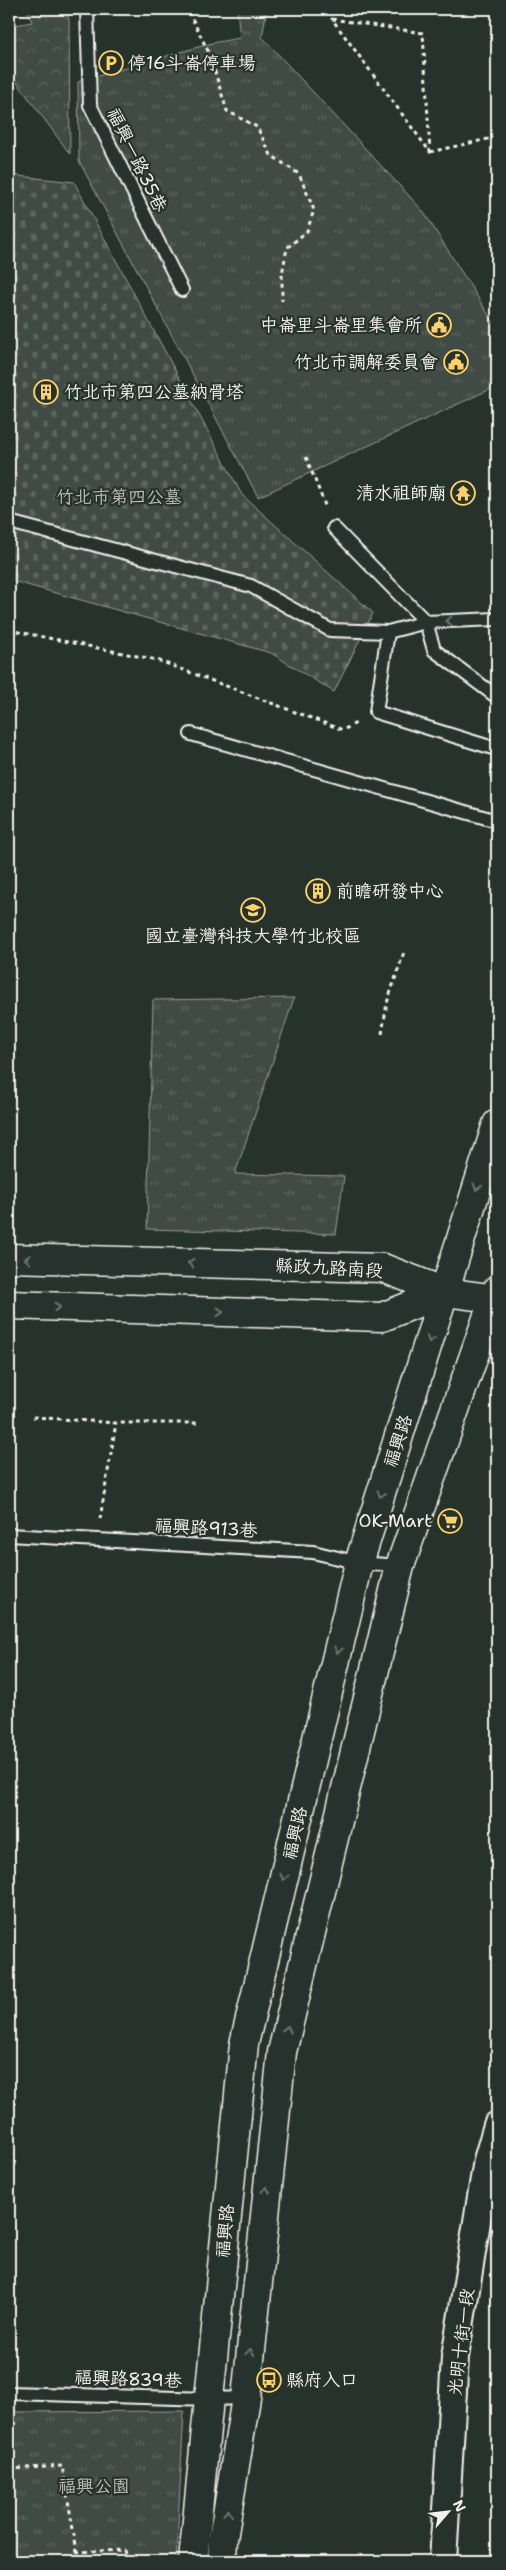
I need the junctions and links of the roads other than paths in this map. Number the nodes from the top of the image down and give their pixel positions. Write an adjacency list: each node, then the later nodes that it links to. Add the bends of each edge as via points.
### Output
1 (86, 9): 2 (lane, 福興一路35巷, via 90,105)
2 (182, 290)
3 (9, 522): 7 (lane, via 250,586 330,630)
4 (334, 528): 6 (lane)
5 (497, 619): 6 (lane, one-way to 6)
6 (426, 622): 7 (lane); 8 (lane, via 434,650)
7 (388, 632): 10 (lane, via 376,712)
8 (497, 697)
9 (191, 734): 11 (lane)
10 (493, 748)
11 (497, 821)
12 (497, 1124): 14 (street, 福興路, one-way to 14)
13 (9, 1258): 14 (street, 縣政九路南段, one-way to 13, via 384,1268)
14 (445, 1292): 15 (street, 縣政九路南段); 16 (street, one-way to 14, via 382,1317); 18 (street, 福興路, one-way to 18)
15 (496, 1296): 19 (street, 福興路)
16 (9, 1305)
17 (9, 1535): 18 (lane, 福興路913巷, via 313,1552)
18 (359, 1562): 19 (lane, 福興路913巷); 23 (street, 福興路, one-way to 23, via 244,2044)
19 (400, 1566): 22 (street, 福興路, one-way to 19, via 282,2052)
20 (497, 2124): 26 (street, 光明十街一段, via 488,2160 456,2357)
21 (9, 2393): 23 (lane, 福興路839巷)
22 (246, 2398): 23 (lane, 福興路839巷); 25 (street, 福興路, one-way to 22)
23 (210, 2399): 24 (street, 福興路)
24 (193, 2561)
25 (222, 2561)
26 (443, 2561)

